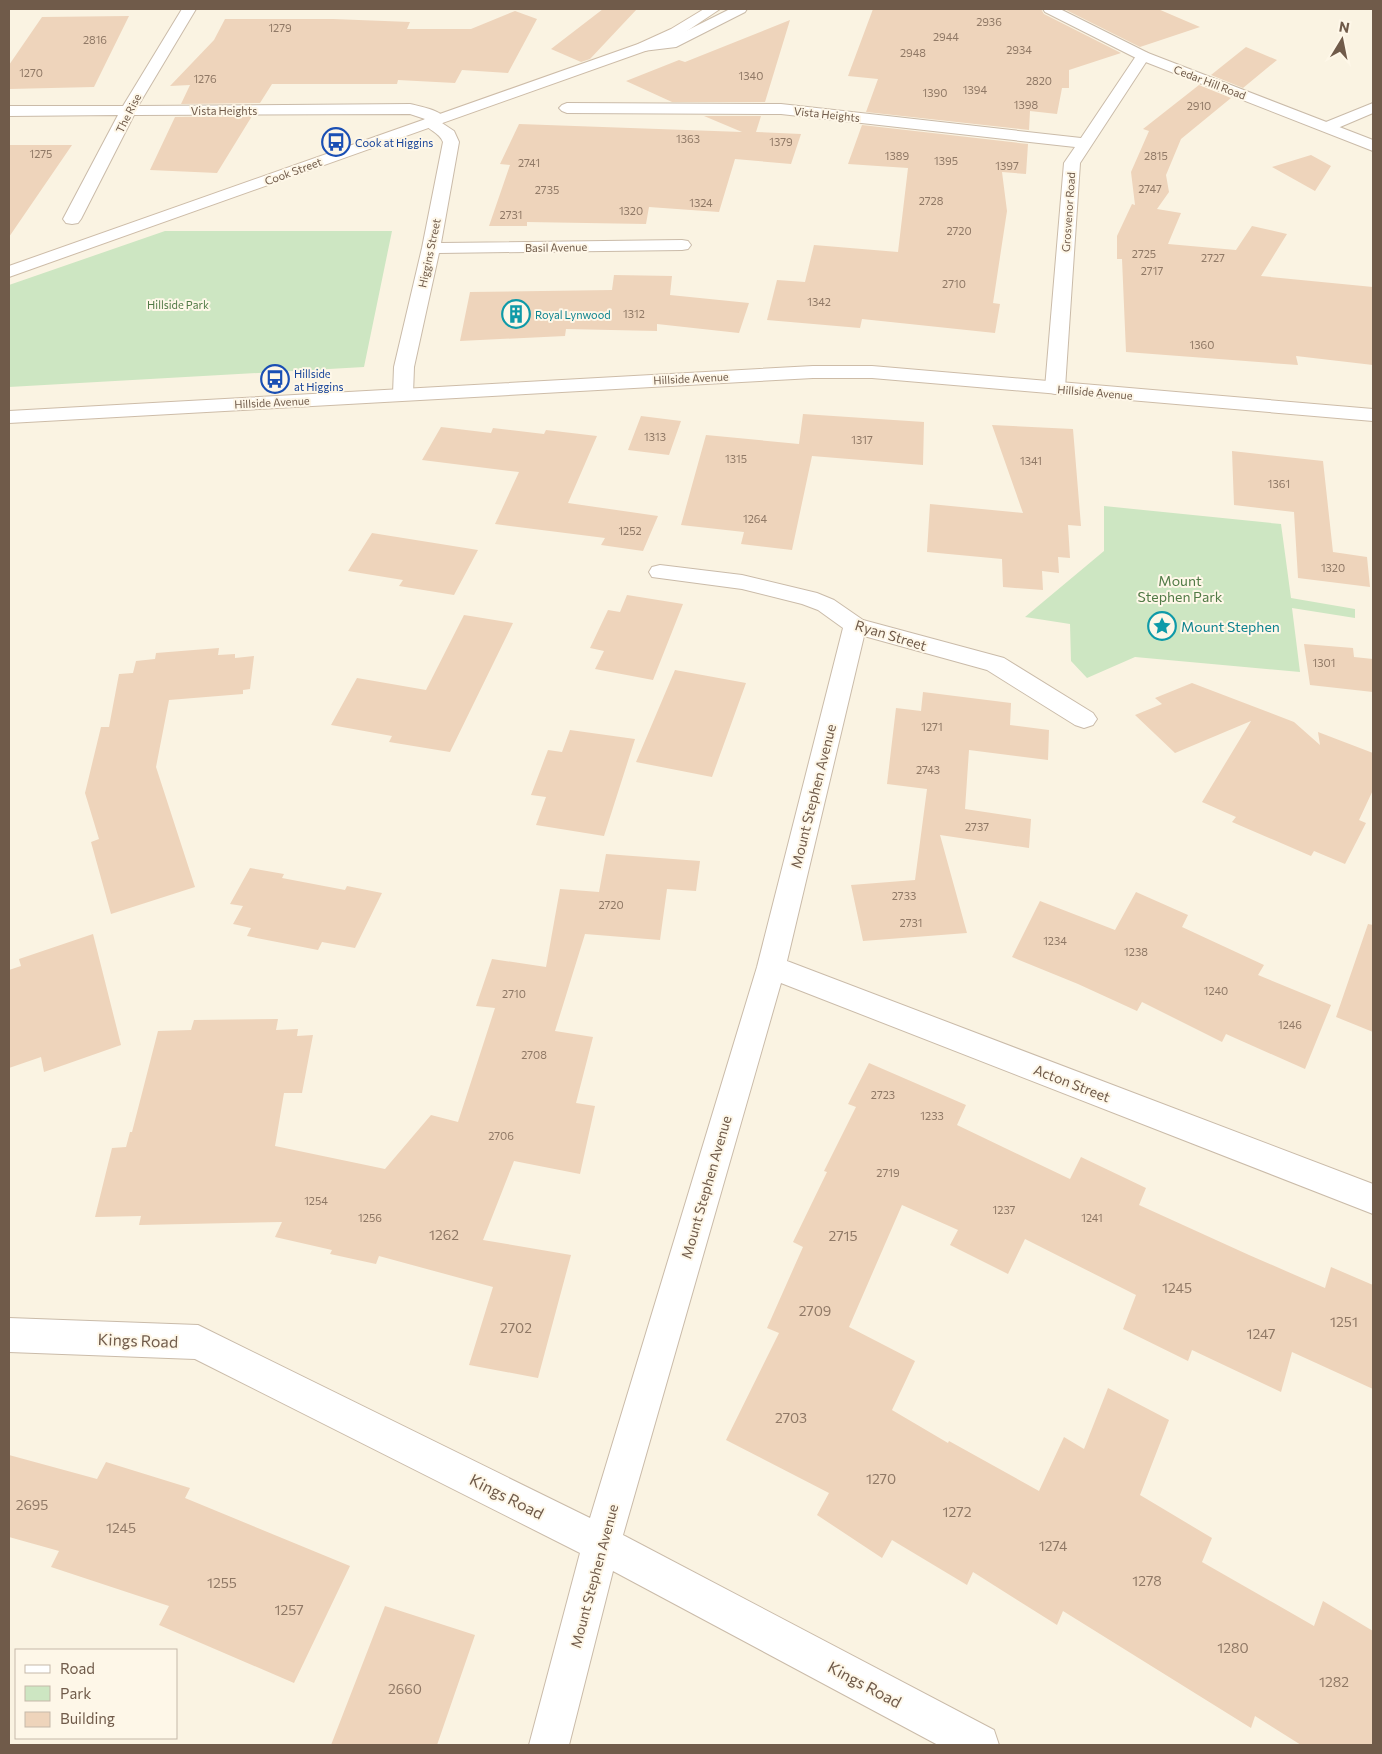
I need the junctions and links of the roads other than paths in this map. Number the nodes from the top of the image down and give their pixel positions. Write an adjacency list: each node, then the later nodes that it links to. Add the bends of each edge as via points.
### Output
1 (189, 9): 9 (street, The Rise)
2 (713, 9): 5 (street, Cook Street, via 676,32)
3 (740, 9): 5 (street, via 671,44)
4 (1050, 9): 6 (street, Cedar Hill Road)
5 (643, 47): 11 (street, Cook Street)
6 (1143, 56): 12 (street, Cedar Hill Road); 13 (street, Grosvenor Road)
7 (566, 108): 13 (street, Vista Heights, via 782,109)
8 (1373, 108): 12 (street)
9 (128, 110): 10 (street, Vista Heights); 11 (street, Vista Heights, via 410,109 424,112); 15 (street, The Rise)
10 (9, 111)
11 (434, 121): 17 (street, Higgins Street, via 448,134 451,142); 18 (street, Cook Street)
12 (1327, 127): 14 (street, Cedar Hill Road)
13 (1086, 143): 19 (street, Grosvenor Road, via 1072,163)
14 (1373, 146)
15 (72, 219)
16 (682, 246): 17 (street, Basil Avenue)
17 (431, 248): 20 (street, Higgins Street, via 404,367)
18 (9, 272)
19 (1055, 388): 20 (street, Hillside Avenue, via 872,372 813,372); 21 (street, Hillside Avenue)
20 (403, 394): 22 (street, Hillside Avenue)
21 (1373, 415)
22 (9, 418)
23 (660, 572): 24 (street, Ryan Street, via 742,582 809,598 826,605)
24 (855, 626): 25 (street, Ryan Street, via 995,664); 26 (street, Mount Stephen Avenue)
25 (1084, 719)
26 (771, 967): 27 (street, Acton Street); 29 (street, Mount Stephen Avenue)
27 (1373, 1199)
28 (9, 1335): 29 (street, Kings Road, via 198,1342)
29 (601, 1544): 30 (street, Mount Stephen Avenue); 31 (street, Kings Road)
30 (549, 1745)
31 (979, 1745)

